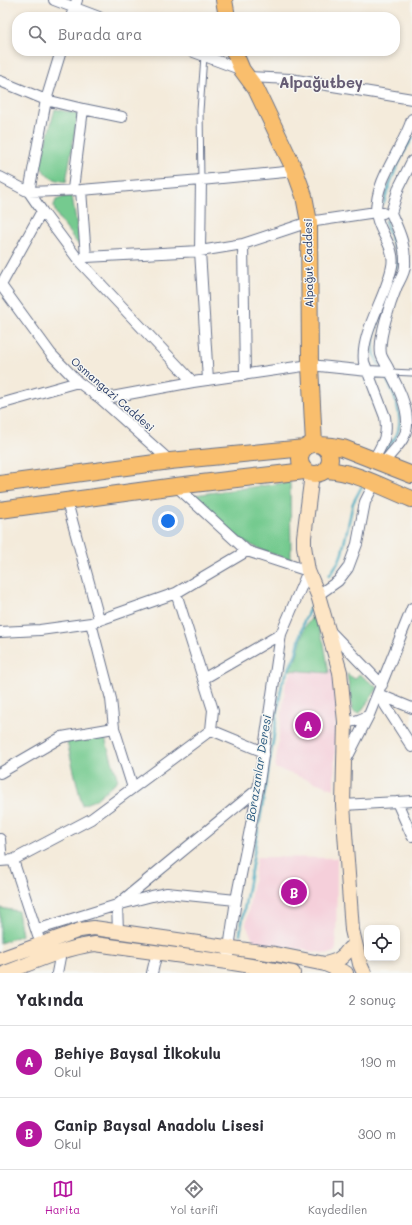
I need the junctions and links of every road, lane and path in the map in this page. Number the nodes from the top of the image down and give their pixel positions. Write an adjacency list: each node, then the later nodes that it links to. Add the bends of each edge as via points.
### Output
1 (54, 0): 3 (street)
2 (224, 0): 5 (main road)
3 (74, 8): 4 (street)
4 (85, 12)
5 (226, 12)
6 (59, 56): 12 (street)
7 (204, 56): 9 (street); 20 (lane, via 200,111)
8 (237, 56): 9 (main road, Alpağut Caddesi)
9 (246, 74): 11 (street); 17 (main road, Alpağut Caddesi)
10 (0, 81): 12 (street)
11 (412, 98)
12 (46, 100): 13 (street); 22 (street)
13 (83, 109): 14 (street); 21 (street)
14 (122, 117)
15 (412, 119): 24 (street, via 406,137 382,183)
16 (412, 161): 18 (street)
17 (295, 171): 20 (street); 26 (main road, Alpağut Caddesi, via 304,196)
18 (409, 172): 25 (street, via 399,187)
19 (0, 176): 22 (street)
20 (201, 180): 21 (street); 28 (street)
21 (77, 190): 22 (street); 29 (street)
22 (30, 192): 23 (street)
23 (42, 211): 29 (street); 31 (street)
24 (376, 212): 25 (street); 26 (street); 33 (street, via 376,220 393,258 390,276 364,346 364,362)
25 (390, 213): 30 (street, via 402,239)
26 (309, 222): 27 (street); 32 (main road, Alpağut Caddesi)
27 (243, 244): 28 (street); 36 (street)
28 (200, 250): 29 (street); 37 (street)
29 (83, 260): 39 (street)
30 (408, 268): 34 (street, via 395,292 383,329 381,354)
31 (0, 285): 38 (street, Osmangazi Caddesi, via 51,354)
32 (310, 365): 33 (street); 36 (street); 42 (main road, Alpağut Caddesi)
33 (368, 372): 34 (street); 44 (street, via 386,416 386,435)
34 (390, 372): 35 (lane); 44 (street, via 402,397 407,425 400,443)
35 (412, 373)
36 (245, 375): 37 (street)
37 (208, 380): 39 (street)
38 (78, 382): 40 (street, Osmangazi Caddesi); 41 (street)
39 (193, 382): 40 (street)
40 (101, 399): 43 (street, Osmangazi Caddesi)
41 (0, 404)
42 (313, 446): 43 (main road); 44 (main road, via 343,448); 45 (main road, via 300,455 299,460 300,465); 45 (main road, via 324,448 329,456 328,466)
43 (170, 461): 47 (main road)
44 (379, 461): 46 (main road)
45 (314, 472): 48 (main road, via 346,472); 49 (main road); 54 (main road, via 304,537)
46 (412, 475)
47 (0, 484)
48 (374, 484): 50 (main road); 56 (street, via 365,502 357,544 348,568)
49 (176, 486): 51 (main road); 53 (street)
50 (412, 499)
51 (67, 502): 52 (main road); 58 (street)
52 (0, 510)
53 (247, 551): 54 (street); 55 (street)
54 (308, 571): 56 (main road); 61 (street)
55 (176, 593): 58 (street); 62 (street)
56 (318, 596): 59 (main road)
57 (412, 609): 63 (street)
58 (95, 621): 60 (street, via 40,630); 67 (street, via 111,699)
59 (328, 628): 63 (street); 66 (main road, via 340,672)
60 (0, 632)
61 (281, 634): 62 (street); 70 (street)
62 (203, 679): 68 (street, via 214,710)
63 (380, 690): 64 (street); 65 (street); 69 (street)
64 (412, 708)
65 (369, 715): 66 (street, via 361,720); 71 (street)
66 (345, 722): 71 (main road)
67 (114, 728): 72 (street, via 62,737); 73 (street)
68 (210, 730): 70 (street); 73 (street)
69 (412, 747)
70 (264, 752): 74 (street)
71 (345, 762): 77 (main road)
72 (0, 773)
73 (133, 788): 80 (street, via 91,819)
74 (258, 789): 82 (street); 83 (street)
75 (412, 801): 76 (street)
76 (397, 802): 77 (street); 78 (street)
77 (343, 805): 85 (main road)
78 (412, 836)
79 (0, 838): 81 (street)
80 (12, 860): 81 (street); 84 (street)
81 (1, 861)
82 (236, 900): 83 (street, via 168,893); 88 (street)
83 (117, 905): 84 (street); 86 (street)
84 (36, 930): 87 (street)
85 (352, 930): 89 (main road); 103 (main road)
86 (118, 931): 87 (main road, via 88,928); 88 (main road)
87 (41, 944): 93 (main road)
88 (230, 946): 92 (main road); 94 (street)
89 (349, 949): 95 (main road, via 341,959); 102 (main road)
90 (61, 952): 91 (main road, via 95,944); 97 (main road); 98 (street)
91 (158, 952): 94 (main road); 99 (street)
92 (275, 954): 95 (main road); 96 (street)
93 (0, 959)
94 (227, 962): 96 (main road)
95 (325, 964): 101 (main road)
96 (274, 971): 100 (main road)
97 (5, 973)
98 (57, 973)
99 (152, 973)
100 (293, 973)
101 (346, 973)
102 (350, 973)
103 (364, 973)

